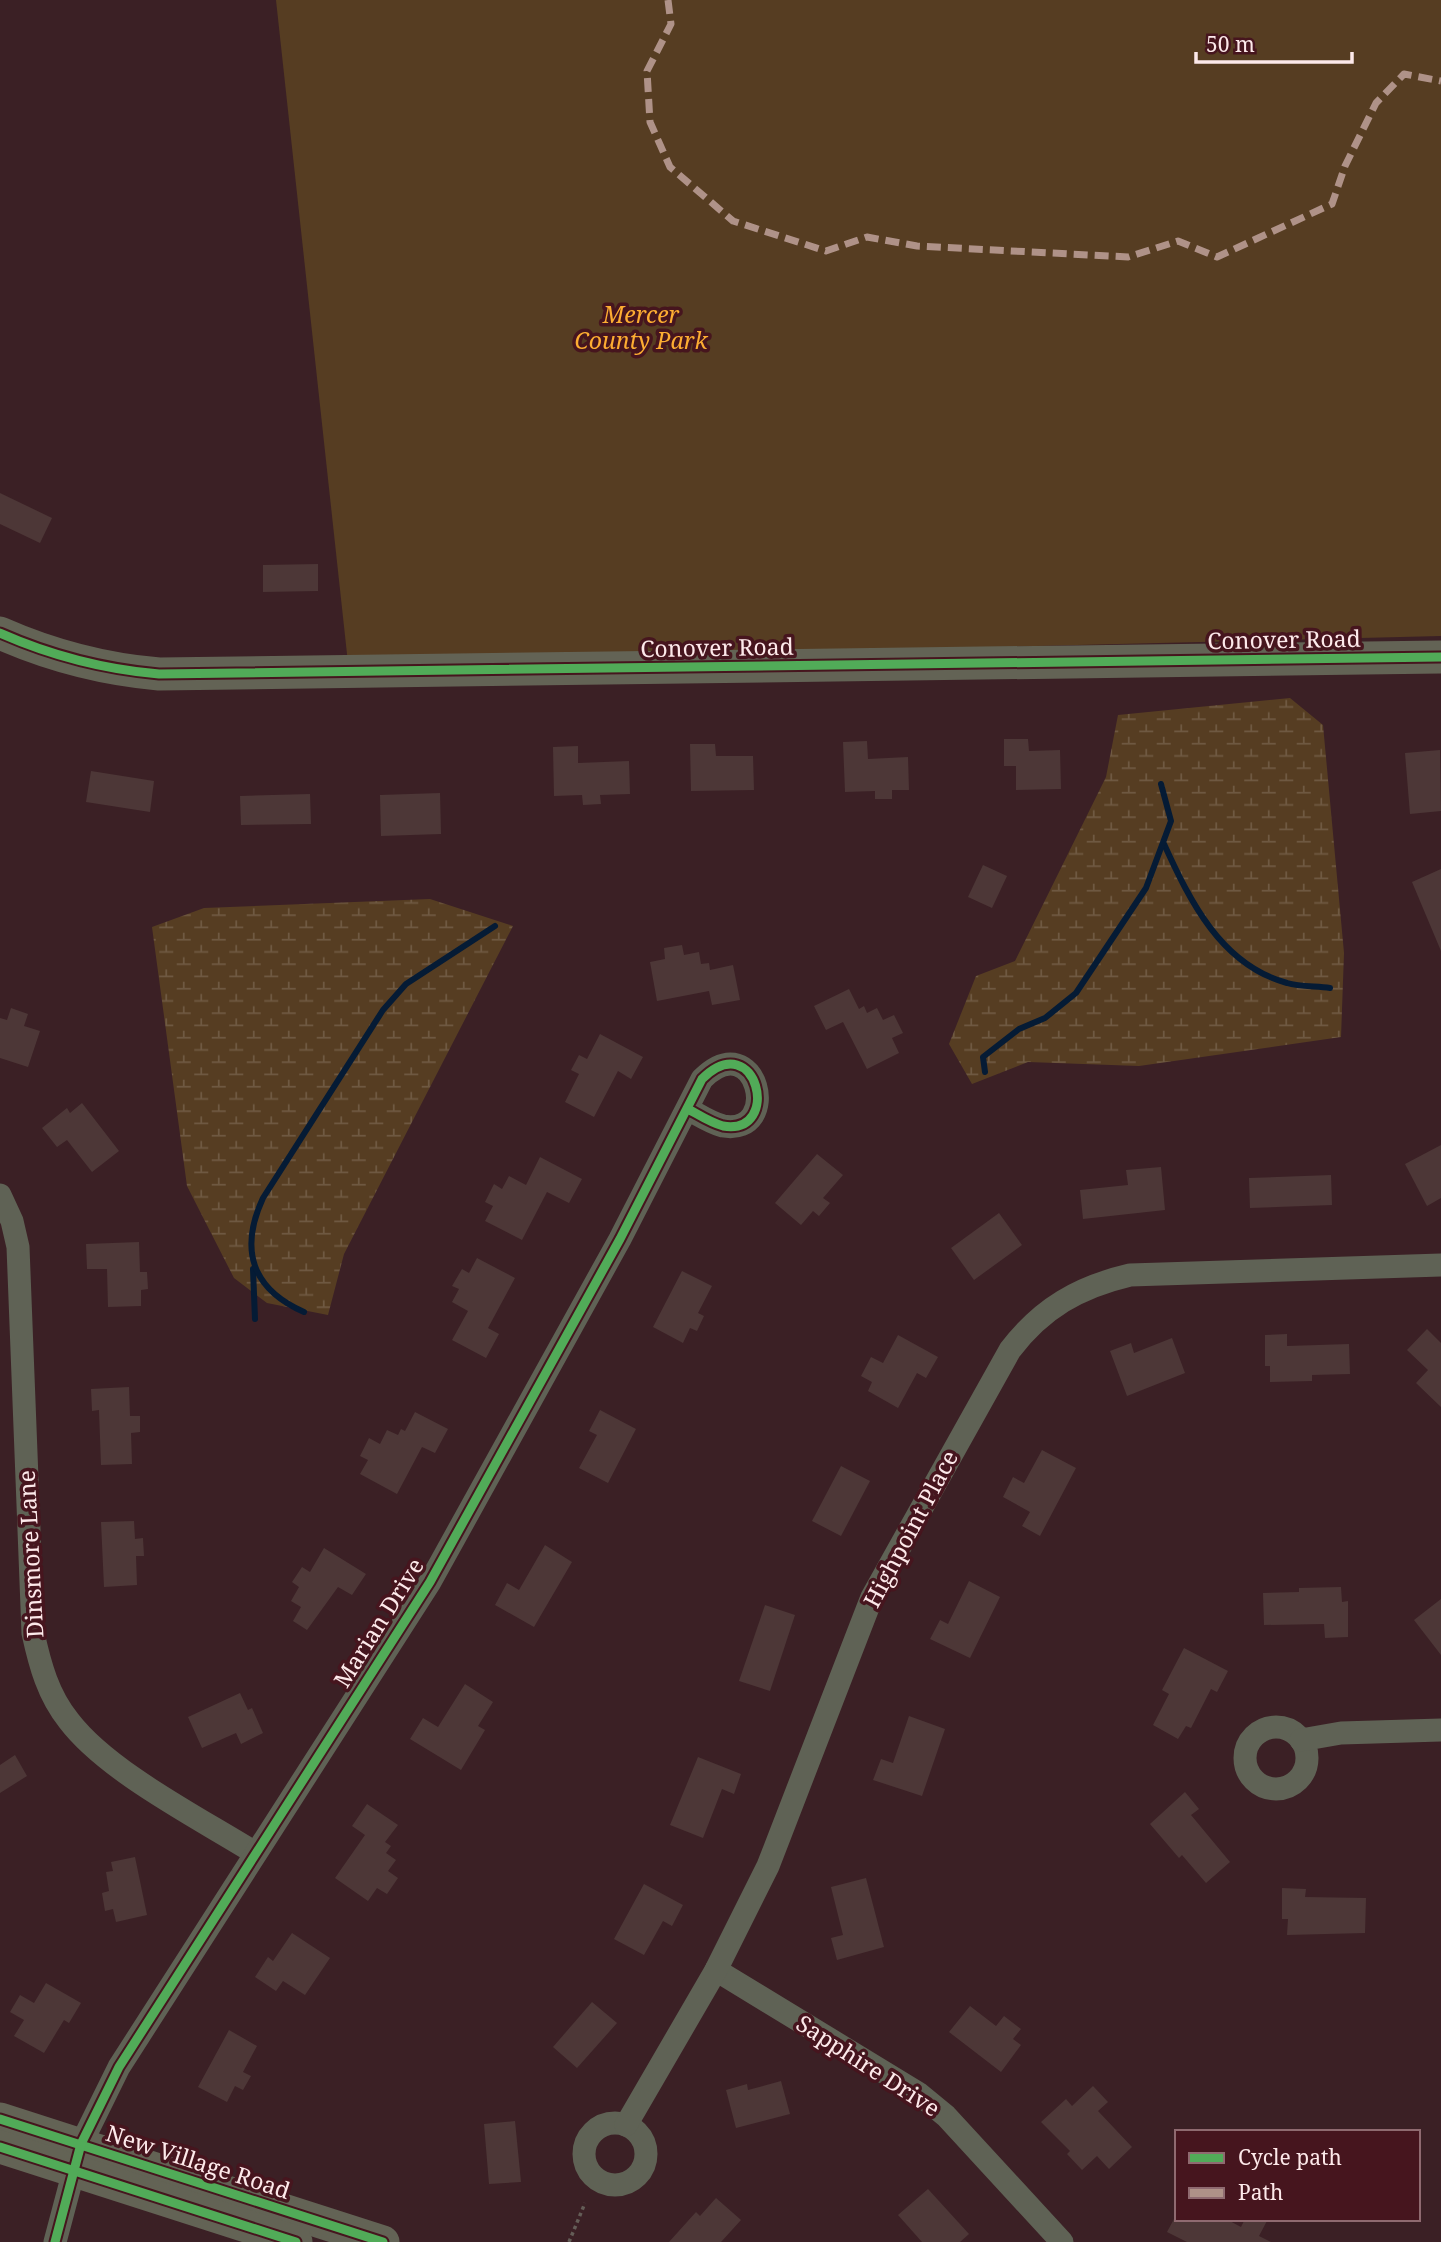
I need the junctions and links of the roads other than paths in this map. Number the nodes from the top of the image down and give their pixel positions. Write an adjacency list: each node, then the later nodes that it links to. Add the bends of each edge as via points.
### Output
1 (0, 633): 2 (street, Conover Road, via 69,660 159,674)
2 (1441, 657)
3 (688, 1109): 8 (street, Marian Drive, via 430,1582)
4 (0, 1195): 8 (street, Dinsmore Lane, via 19,1247 33,1633 41,1668 67,1719 96,1750)
5 (1441, 1265): 9 (street, Highpoint Place, via 1130,1275 1071,1294 1024,1331 872,1597 797,1797)
6 (1441, 1730): 7 (street, via 1341,1733)
7 (1301, 1740)
8 (255, 1853): 13 (street, Marian Drive, via 135,2038)
9 (716, 1970): 11 (street, Highpoint Place); 17 (street, Sapphire Drive, via 918,2093 946,2116)
10 (0, 2119): 13 (street, New Village Road)
11 (626, 2125)
12 (0, 2147): 13 (street, New Village Road)
13 (77, 2156): 14 (street, Marian Drive); 15 (street, New Village Road); 16 (street, New Village Road)
14 (55, 2242)
15 (296, 2242)
16 (383, 2242)
17 (1062, 2242)

